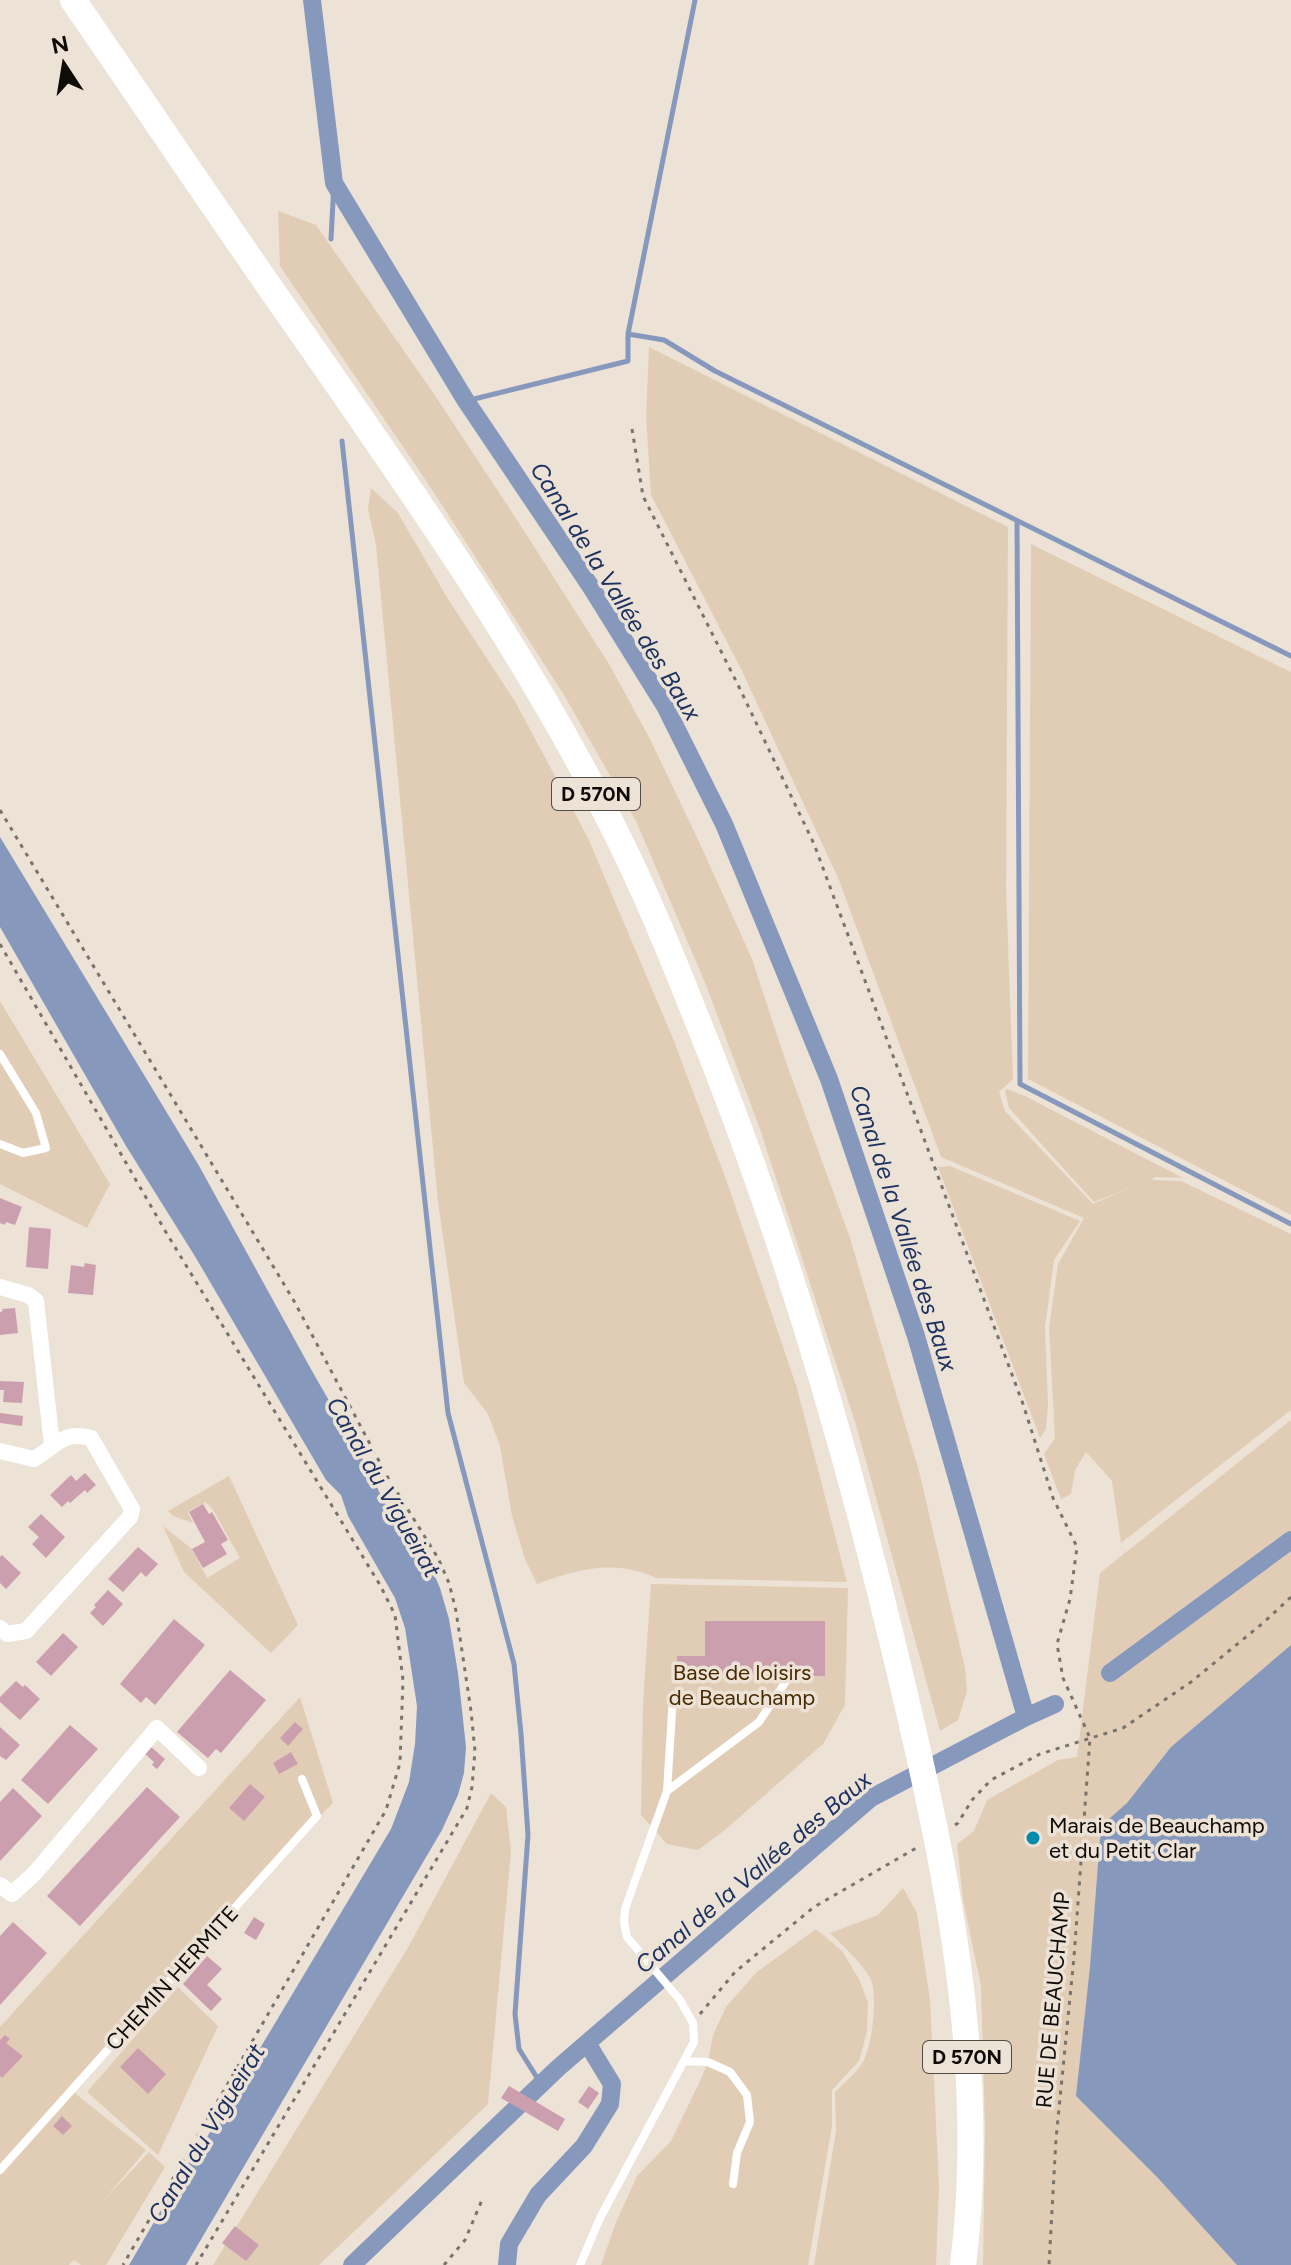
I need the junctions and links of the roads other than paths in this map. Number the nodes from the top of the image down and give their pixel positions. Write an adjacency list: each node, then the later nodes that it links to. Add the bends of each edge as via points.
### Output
1 (73, 0): 18 (main road, D 570N, via 513,646 608,816 712,1055 785,1259 841,1441 937,1841 963,1999 968,2080 970,2160)
2 (0, 1054): 3 (lane, via 36,1113 46,1148 23,1153)
3 (0, 1144)
4 (0, 1287): 5 (street, via 36,1301)
5 (52, 1445): 6 (street, via 34,1459); 7 (street, via 77,1434 91,1438 132,1509 130,1517 26,1631 7,1634)
6 (0, 1451)
7 (0, 1628)
8 (790, 1675): 12 (lane, via 759,1722)
9 (673, 1697): 12 (lane)
10 (199, 1768): 13 (street, via 157,1728 35,1873 12,1894)
11 (302, 1779): 15 (lane, CHEMIN HERMITE, via 317,1816)
12 (667, 1791): 14 (lane, via 624,1922 627,1937 693,2023 694,2042)
13 (0, 1885)
14 (684, 2061): 16 (lane, via 708,2062 730,2072 747,2095 750,2122 737,2153); 17 (lane)
15 (0, 2170)
16 (733, 2184)
17 (580, 2265)
18 (963, 2265)

